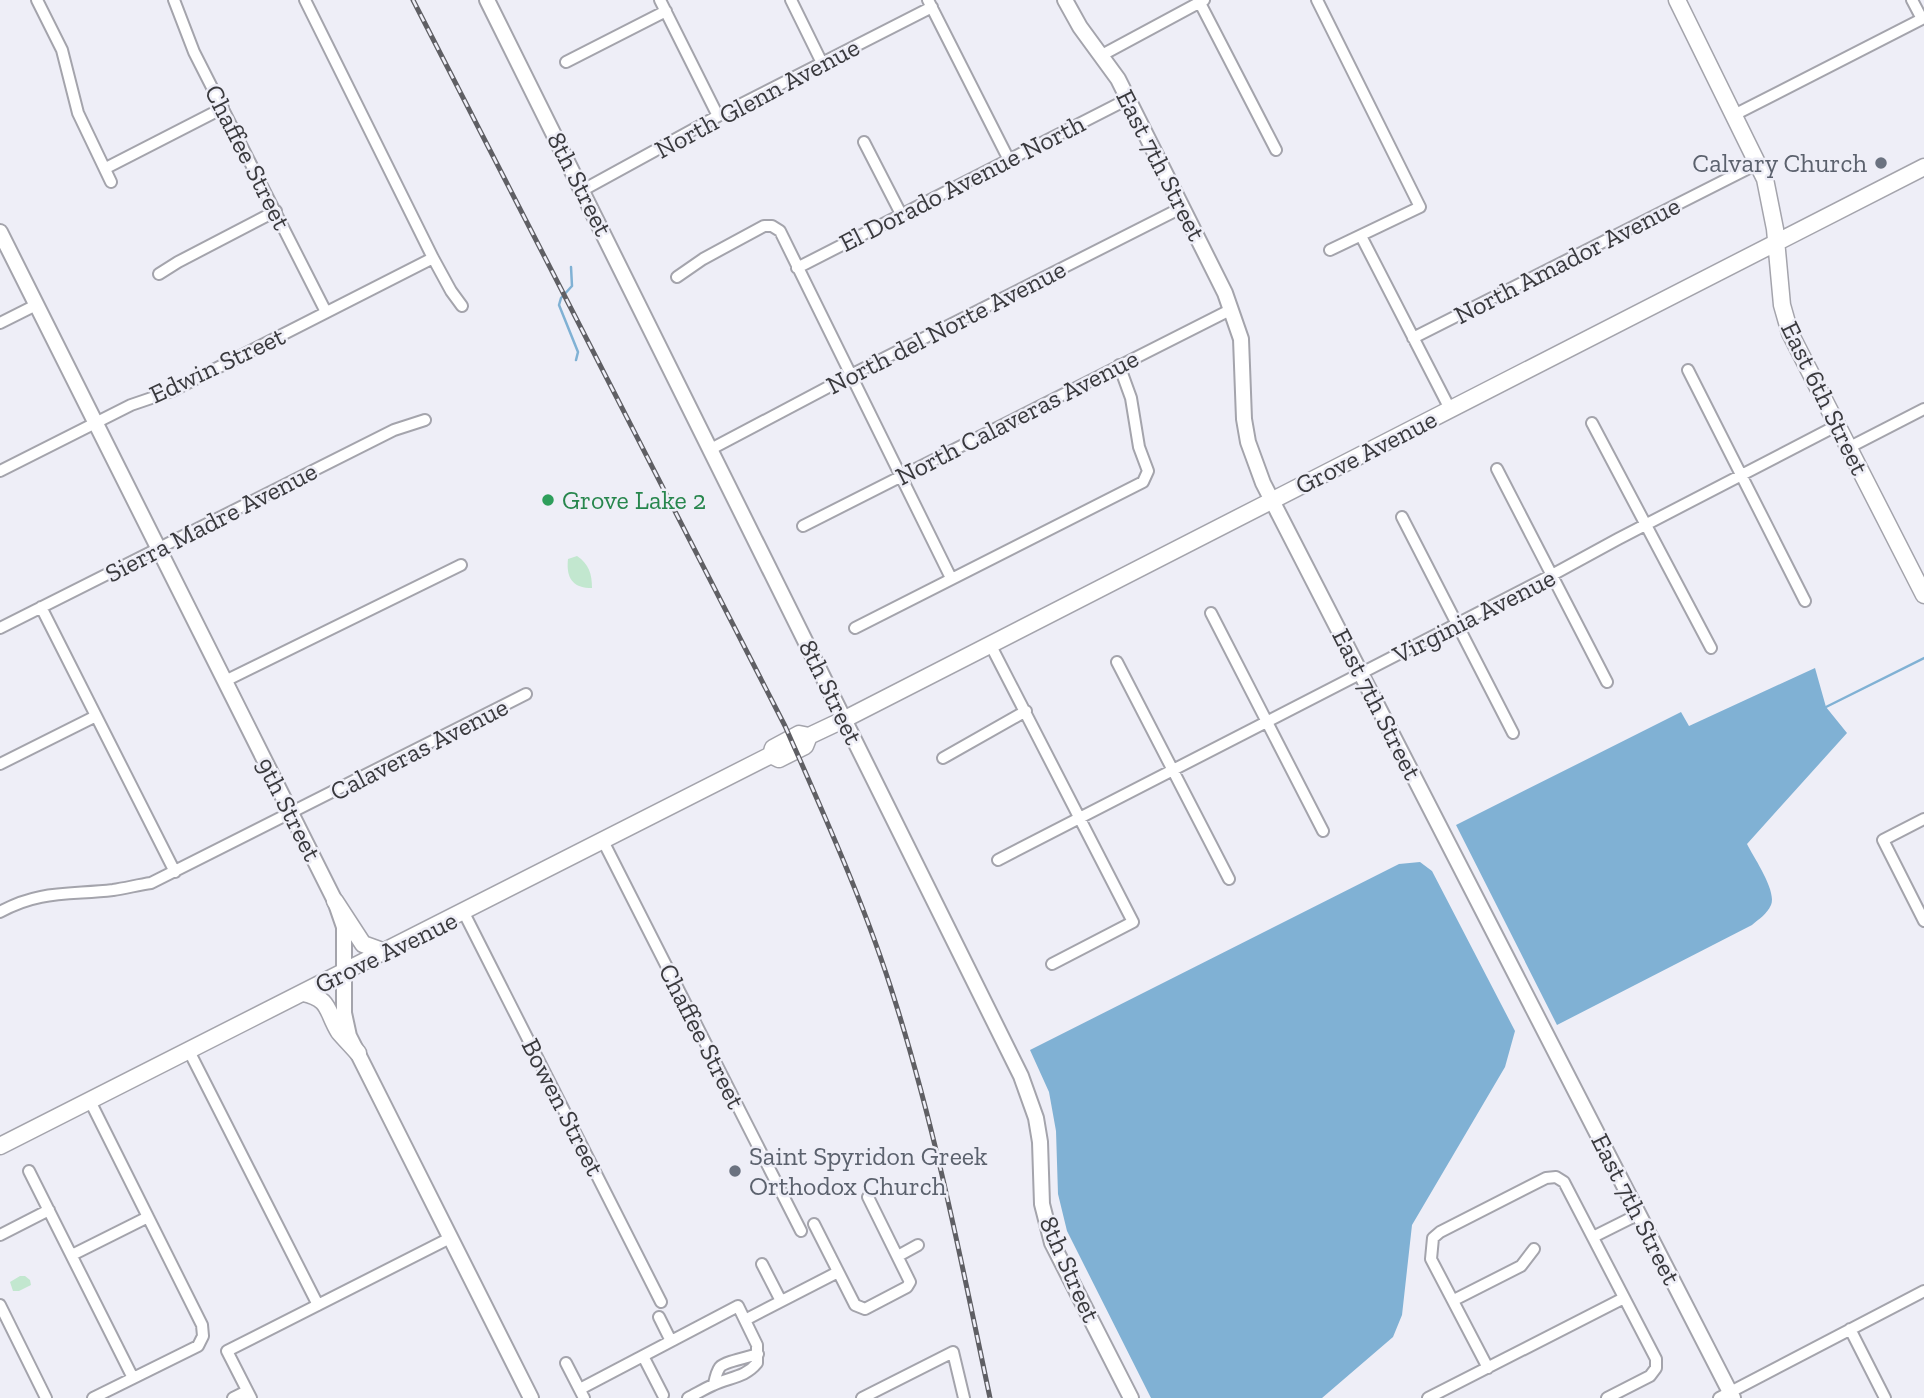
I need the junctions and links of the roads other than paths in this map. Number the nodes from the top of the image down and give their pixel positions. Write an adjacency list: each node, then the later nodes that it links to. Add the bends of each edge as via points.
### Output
1 (37, 0): 27 (street, via 62,50 78,113)
2 (174, 0): 19 (street, Chaffee Street)
3 (305, 0): 37 (street)
4 (487, 0): 29 (street, 8th Street)
5 (660, 0): 13 (street)
6 (791, 0): 17 (street)
7 (1065, 0): 15 (street, East 7th Street)
8 (1317, 0): 34 (street, via 1420,207)
9 (1677, 0): 20 (main road, East 6th Street)
10 (1912, 0): 14 (street)
11 (1202, 1): 15 (street); 23 (street)
12 (930, 4): 17 (street, North Glenn Avenue); 24 (street)
13 (666, 11): 16 (street); 21 (street)
14 (1923, 18): 20 (street)
15 (1102, 55): 18 (street, East 7th Street)
16 (566, 62)
17 (822, 63): 21 (street, North Glenn Avenue)
18 (1128, 99): 24 (street, El Dorado Avenue North); 30 (street, East 7th Street)
19 (223, 108): 27 (street); 31 (street, Chaffee Street)
20 (1734, 115): 25 (main road, East 6th Street)
21 (718, 116): 29 (street, North Glenn Avenue)
22 (864, 142): 32 (street)
23 (1276, 150)
24 (1008, 158): 32 (street, El Dorado Avenue North)
25 (1759, 163): 35 (main road, East 6th Street); 46 (street, North Amador Avenue)
26 (1924, 167): 35 (main road, Grove Avenue)
27 (106, 168): 28 (street)
28 (111, 182)
29 (583, 190): 57 (street, 8th Street)
30 (1182, 207): 43 (street, East 7th Street); 49 (street, North del Norte Avenue)
31 (276, 211): 39 (street); 44 (street, Chaffee Street)
32 (901, 214): 38 (street, El Dorado Avenue North)
33 (0, 232): 41 (street, 9th Street)
34 (1361, 236): 36 (street); 46 (street)
35 (1776, 243): 51 (main road, Grove Avenue); 55 (main road, East 6th Street, via 1785,320)
36 (1330, 250)
37 (433, 258): 42 (street); 44 (street, Edwin Street)
38 (797, 268): 40 (street, via 780,231 764,226); 49 (street)
39 (159, 274)
40 (677, 277)
41 (36, 304): 45 (street); 53 (street, 9th Street)
42 (462, 306)
43 (1232, 309): 47 (street, North Calaveras Avenue); 62 (street, East 7th Street, via 1241,340 1248,443)
44 (326, 312): 53 (street, Edwin Street, via 172,391)
45 (0, 323)
46 (1413, 338): 51 (street)
47 (1119, 365): 61 (street, North Calaveras Avenue); 69 (street, via 1147,471 1143,482)
48 (1688, 370): 60 (street)
49 (851, 375): 57 (street, North del Norte Avenue); 61 (street)
50 (1924, 409): 56 (street)
51 (1450, 410): 62 (main road, Grove Avenue)
52 (425, 421): 66 (street, Sierra Madre Avenue, via 394,430)
53 (95, 422): 59 (street, Edwin Street); 66 (street, 9th Street)
54 (1592, 422): 64 (street)
55 (1836, 425): 56 (main road, East 6th Street); 60 (street, Virginia Avenue)
56 (1848, 448): 70 (main road, East 6th Street)
57 (711, 449): 86 (street, 8th Street)
58 (1497, 468): 68 (street)
59 (0, 471)
60 (1741, 475): 64 (street, Virginia Avenue); 71 (street)
61 (900, 477): 65 (street, North Calaveras Avenue); 69 (street)
62 (1272, 500): 77 (main road, Grove Avenue); 80 (street, East 7th Street)
63 (1402, 517): 74 (street)
64 (1646, 524): 68 (street, Virginia Avenue); 78 (street)
65 (803, 526)
66 (159, 549): 72 (street, Sierra Madre Avenue); 81 (street, 9th Street)
67 (461, 565): 81 (street)
68 (1552, 575): 74 (street, Virginia Avenue); 82 (street)
69 (951, 578): 76 (street)
70 (1924, 595)
71 (1805, 601)
72 (41, 607): 75 (street, Sierra Madre Avenue); 85 (street)
73 (1211, 613): 87 (street)
74 (1457, 624): 80 (street, Virginia Avenue); 88 (street)
75 (0, 628)
76 (855, 628)
77 (990, 644): 84 (street); 86 (main road, Grove Avenue)
78 (1711, 648)
79 (1117, 663): 91 (street)
80 (1362, 673): 87 (street, Virginia Avenue); 115 (street, East 7th Street)
81 (225, 681): 92 (street, 9th Street)
82 (1607, 682)
83 (526, 694): 92 (street, Calaveras Avenue)
84 (1026, 711): 89 (street); 93 (street)
85 (96, 716): 90 (street); 98 (street)
86 (845, 719): 96 (main road, Grove Avenue, via 809,736 805,746 779,759 771,755); 158 (street, 8th Street, via 1030,1094 1040,1142 1042,1204 1052,1243)
87 (1267, 722): 91 (street, Virginia Avenue); 95 (street)
88 (1513, 733)
89 (943, 758)
90 (0, 764)
91 (1173, 770): 93 (street, Virginia Avenue); 99 (street)
92 (291, 814): 98 (street, Calaveras Avenue); 100 (street, 9th Street)
93 (1079, 817): 97 (street, Virginia Avenue); 105 (street, via 1133,922)
94 (1924, 819): 103 (street, via 1883,840)
95 (1323, 831)
96 (603, 841): 102 (main road, Grove Avenue); 118 (street, Chaffee Street)
97 (998, 860)
98 (175, 872): 101 (street, Calaveras Avenue, via 151,883 113,890 40,895)
99 (1229, 879)
100 (335, 901): 104 (main road, via 363,944); 106 (street, 9th Street, via 344,928)
101 (0, 912)
102 (464, 913): 104 (main road, Grove Avenue); 131 (street, Bowen Street)
103 (1924, 921)
104 (385, 951): 106 (main road, Grove Avenue)
105 (1052, 964)
106 (344, 972): 107 (main road, Grove Avenue); 109 (street, 9th Street, via 344,1013)
107 (303, 993): 108 (main road, Grove Avenue); 109 (main road, via 317,996 328,1006 339,1031)
108 (189, 1051): 110 (main road, Grove Avenue); 134 (street)
109 (358, 1054): 121 (street, 9th Street)
110 (90, 1101): 111 (main road, Grove Avenue); 116 (street)
111 (0, 1146)
112 (29, 1171): 114 (street)
113 (868, 1197): 125 (street)
114 (49, 1210): 119 (street); 124 (street)
115 (1639, 1214): 120 (street); 150 (street, East 7th Street)
116 (148, 1217): 124 (street); 145 (street, via 202,1325 203,1336 198,1346)
117 (814, 1224): 127 (street)
118 (802, 1231)
119 (0, 1235)
120 (1592, 1237): 129 (street); 130 (street, via 1564,1182 1546,1178 1433,1238 1432,1259)
121 (450, 1238): 134 (street); 154 (street, 9th Street)
122 (918, 1245): 125 (street)
123 (1534, 1249): 130 (street, via 1521,1266)
124 (72, 1255): 145 (street)
125 (898, 1256): 127 (street, via 909,1277 907,1287 865,1309 855,1305)
126 (762, 1264): 132 (street)
127 (838, 1272): 132 (street)
128 (1924, 1291): 137 (street)
129 (1624, 1298): 143 (street); 160 (street, via 1656,1359 1656,1368 1650,1376)
130 (1454, 1300): 143 (street)
131 (661, 1301)
132 (781, 1301): 136 (street)
133 (0, 1305): 151 (street)
134 (318, 1305): 148 (street, via 227,1351)
135 (659, 1317): 138 (street)
136 (745, 1320): 138 (street, via 738,1306); 139 (street)
137 (1850, 1329): 150 (street); 161 (street)
138 (671, 1341): 140 (street)
139 (758, 1354): 141 (street); 144 (street, via 757,1363)
140 (643, 1356): 147 (street); 149 (street)
141 (737, 1362): 144 (street); 146 (street, via 720,1368)
142 (566, 1363): 147 (street)
143 (1488, 1368): 159 (street)
144 (741, 1376): 146 (street)
145 (133, 1378): 152 (street)
146 (714, 1384): 155 (street)
147 (582, 1393)
148 (249, 1394): 153 (street)
149 (663, 1395)
150 (1728, 1396)
151 (46, 1398)
152 (93, 1398)
153 (233, 1398)
154 (531, 1398)
155 (688, 1398)
156 (862, 1398): 157 (street, via 953,1352)
157 (964, 1398)
158 (1131, 1398)
159 (1428, 1398)
160 (1606, 1398)
161 (1885, 1398)

